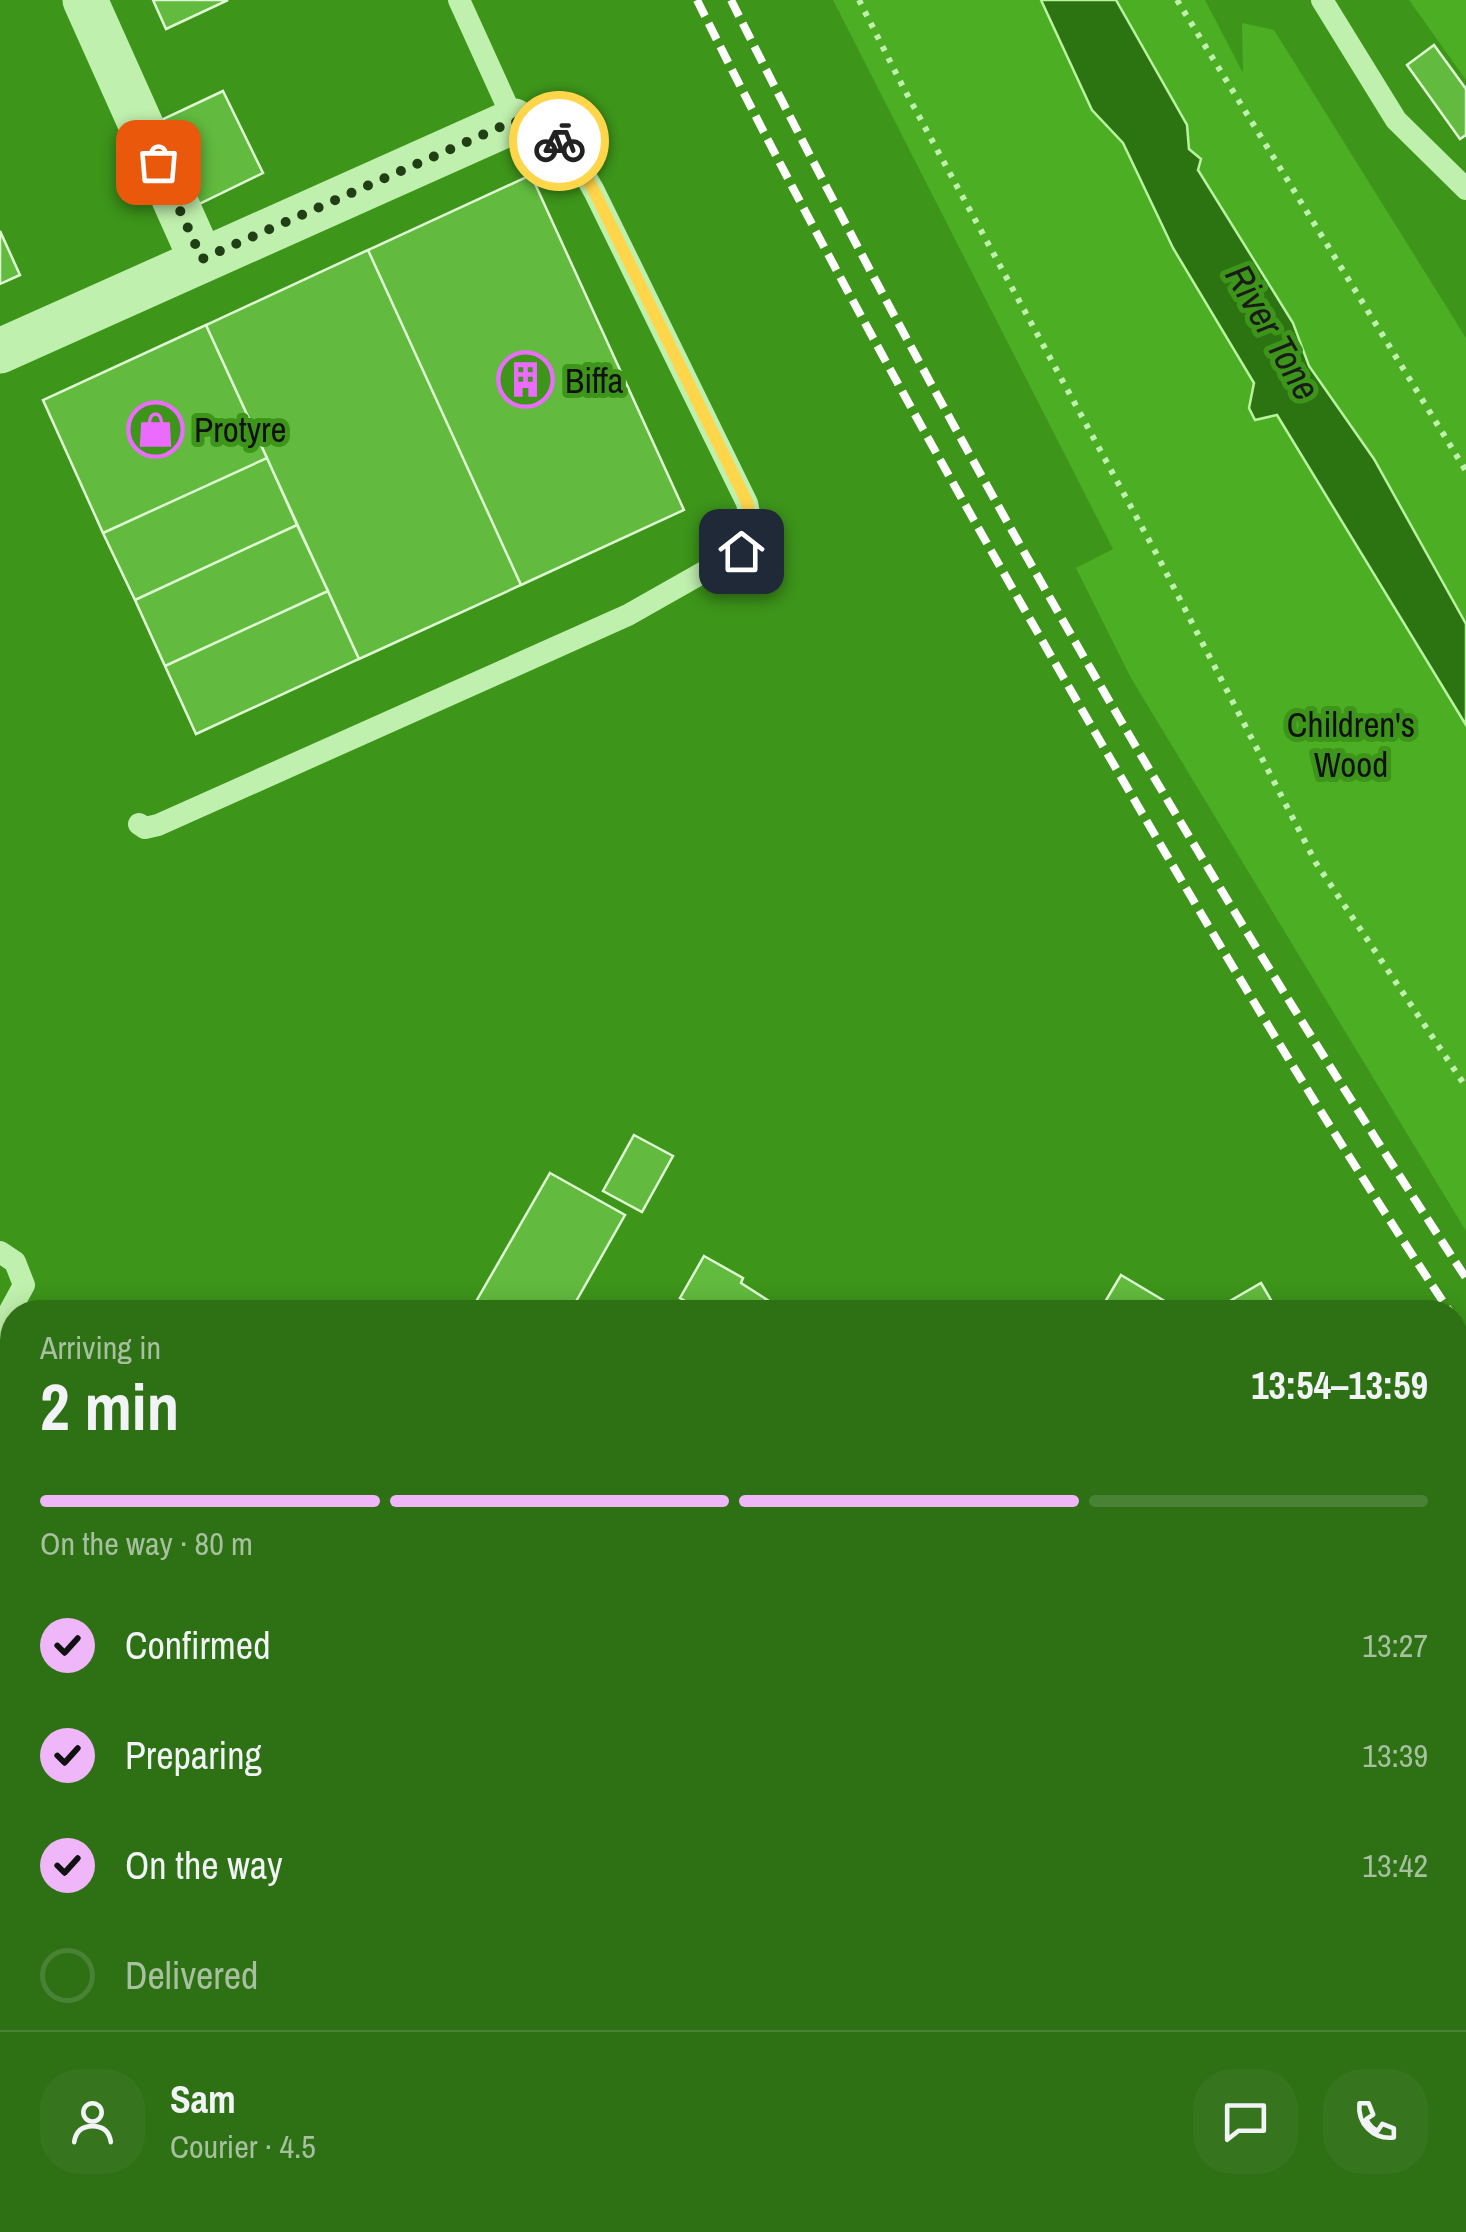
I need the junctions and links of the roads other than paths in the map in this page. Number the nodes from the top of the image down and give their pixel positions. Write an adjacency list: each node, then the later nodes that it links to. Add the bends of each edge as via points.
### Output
1 (84, 0): 6 (street)
2 (460, 0): 4 (lane)
3 (1322, 0): 5 (lane, via 1396,120)
4 (514, 121): 6 (street); 8 (lane, via 571,150 747,502 749,538 727,560 628,615 158,826)
5 (1466, 189)
6 (202, 259): 7 (street)
7 (0, 351)
8 (139, 824)
9 (0, 1252): 10 (lane, via 15,1262 24,1284)
10 (15, 1300)

